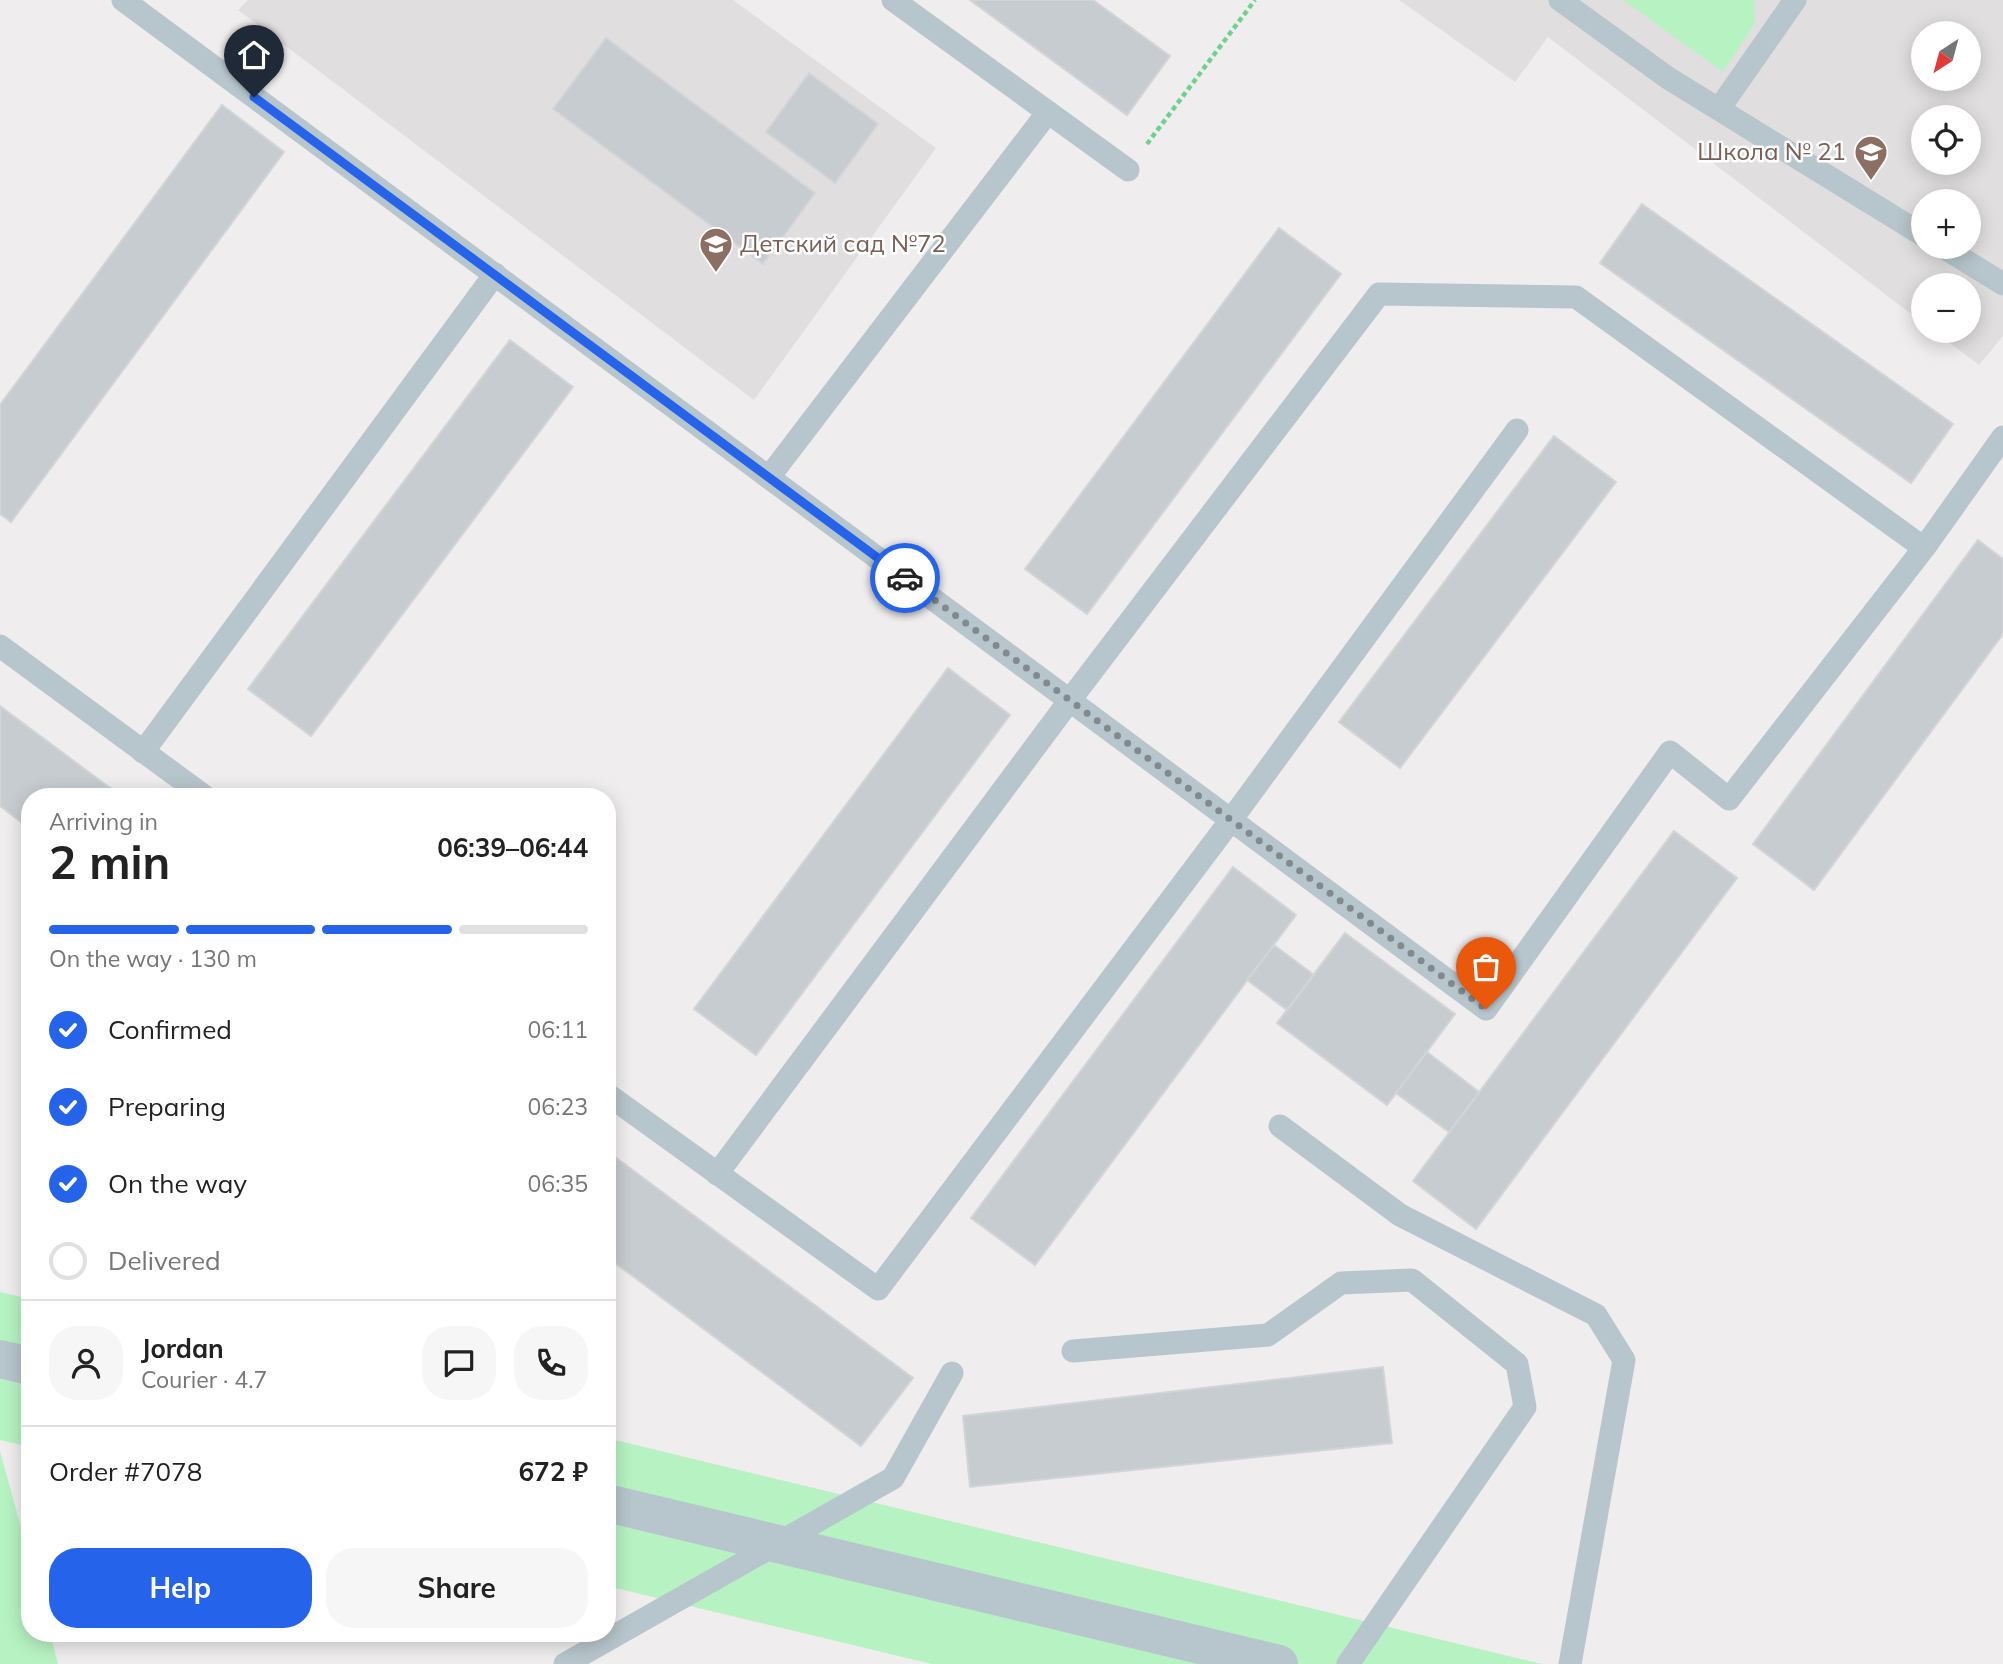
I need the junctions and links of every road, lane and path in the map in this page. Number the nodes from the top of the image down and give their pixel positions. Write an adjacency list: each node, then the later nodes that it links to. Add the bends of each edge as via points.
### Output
1 (123, 0): 11 (lane)
2 (893, 0): 7 (lane)
3 (1255, 0): 8 (path)
4 (1560, 0): 6 (lane, via 1668,78)
5 (1795, 0): 6 (lane)
6 (1720, 109): 9 (lane)
7 (1048, 112): 8 (lane); 15 (lane)
8 (1128, 170)
9 (1911, 227)
10 (1962, 259): 12 (lane)
11 (495, 274): 15 (lane); 19 (lane)
12 (2003, 284)
13 (1517, 430): 21 (lane)
14 (2003, 437): 16 (lane)
15 (769, 478): 18 (lane)
16 (1924, 548): 18 (lane, via 1576,296 1378,294); 21 (lane, via 1729,799 1670,752 1486,1009)
17 (0, 646): 19 (lane)
18 (1070, 700): 21 (lane); 24 (lane)
19 (143, 752): 20 (lane)
20 (193, 788)
21 (1231, 820): 24 (lane, via 878,1289)
22 (616, 1101): 24 (lane)
23 (1280, 1126): 36 (lane, via 1400,1215 1596,1315 1623,1360)
24 (717, 1174)
25 (1073, 1351): 35 (lane, via 1268,1335 1341,1283 1412,1280 1517,1364 1525,1407)
26 (0, 1359): 27 (street)
27 (21, 1364)
28 (952, 1373): 30 (lane, via 893,1478)
29 (616, 1505): 30 (street)
30 (777, 1544): 31 (lane); 34 (street)
31 (616, 1635)
32 (604, 1642): 33 (lane)
33 (565, 1664)
34 (1279, 1664)
35 (1348, 1664)
36 (1570, 1664)

